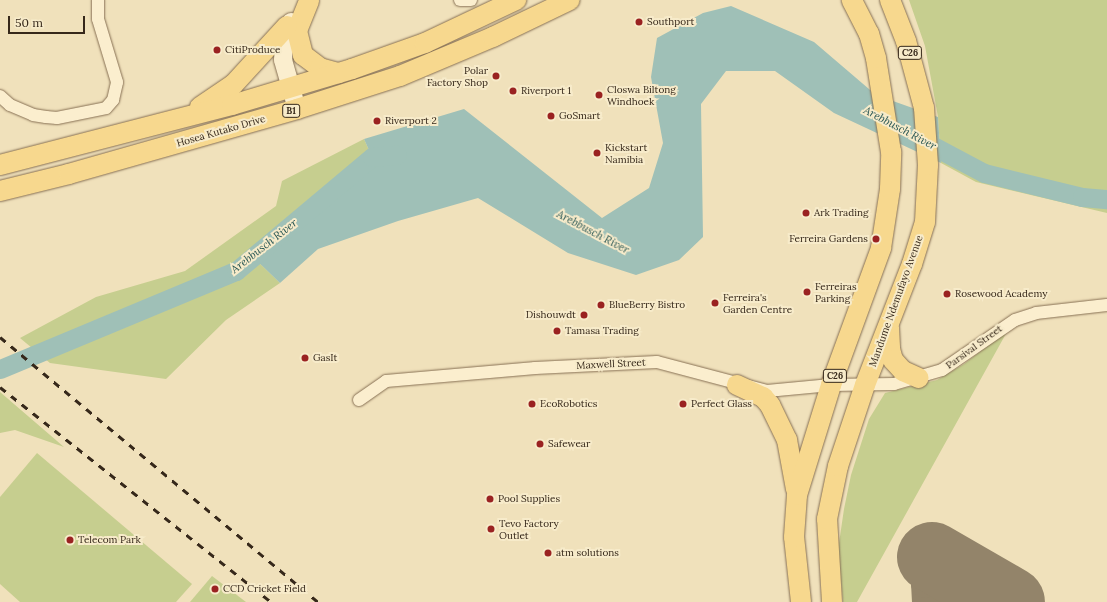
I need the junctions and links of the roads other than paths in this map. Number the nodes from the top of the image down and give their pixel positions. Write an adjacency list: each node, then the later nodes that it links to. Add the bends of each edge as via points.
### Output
1 (98, 0): 12 (street, via 98,19 117,82 113,100 106,108 57,118 33,115 10,105)
2 (309, 0): 9 (street); 10 (main road, via 297,31 303,55 320,68)
3 (460, 0): 4 (street)
4 (471, 0)
5 (516, 0): 10 (main road, B1, via 426,42)
6 (570, 0): 13 (main road, Hosea Kutako Drive / B1, via 493,37 400,76)
7 (890, 0): 18 (main road, Mandume Ndemufayo Avenue / C26, via 906,40 924,108 928,165 925,222)
8 (852, 1): 21 (main road, C26, via 869,34 881,88 891,152 890,189 881,248)
9 (287, 26): 11 (street, via 283,60); 14 (main road, via 233,85)
10 (338, 73): 11 (main road, B1)
11 (291, 87): 13 (street); 14 (main road, B1)
12 (0, 96)
13 (297, 109): 16 (main road, Hosea Kutako Drive / B1)
14 (181, 118): 15 (main road, B1)
15 (0, 165)
16 (0, 191)
17 (1107, 305): 19 (street, Parsival Street, via 1036,313 1015,320 942,370)
18 (889, 322): 19 (main road, via 890,349 894,360 903,371); 22 (main road, Mandume Ndemufayo Avenue / C26)
19 (919, 378): 22 (street, Parsival Street, via 894,384)
20 (737, 385): 21 (street, Maxwell Street, via 767,391); 23 (street, Maxwell Street, via 669,364 645,362 535,368 386,381); 24 (main road, via 763,397 776,416 787,440)
21 (831, 385): 22 (street, Maxwell Street); 24 (main road, C26)
22 (865, 385): 26 (main road, Mandume Ndemufayo Avenue / C26, via 830,498 827,541)
23 (359, 400)
24 (797, 494): 25 (main road, C26, via 794,537)
25 (801, 602)
26 (832, 602)

